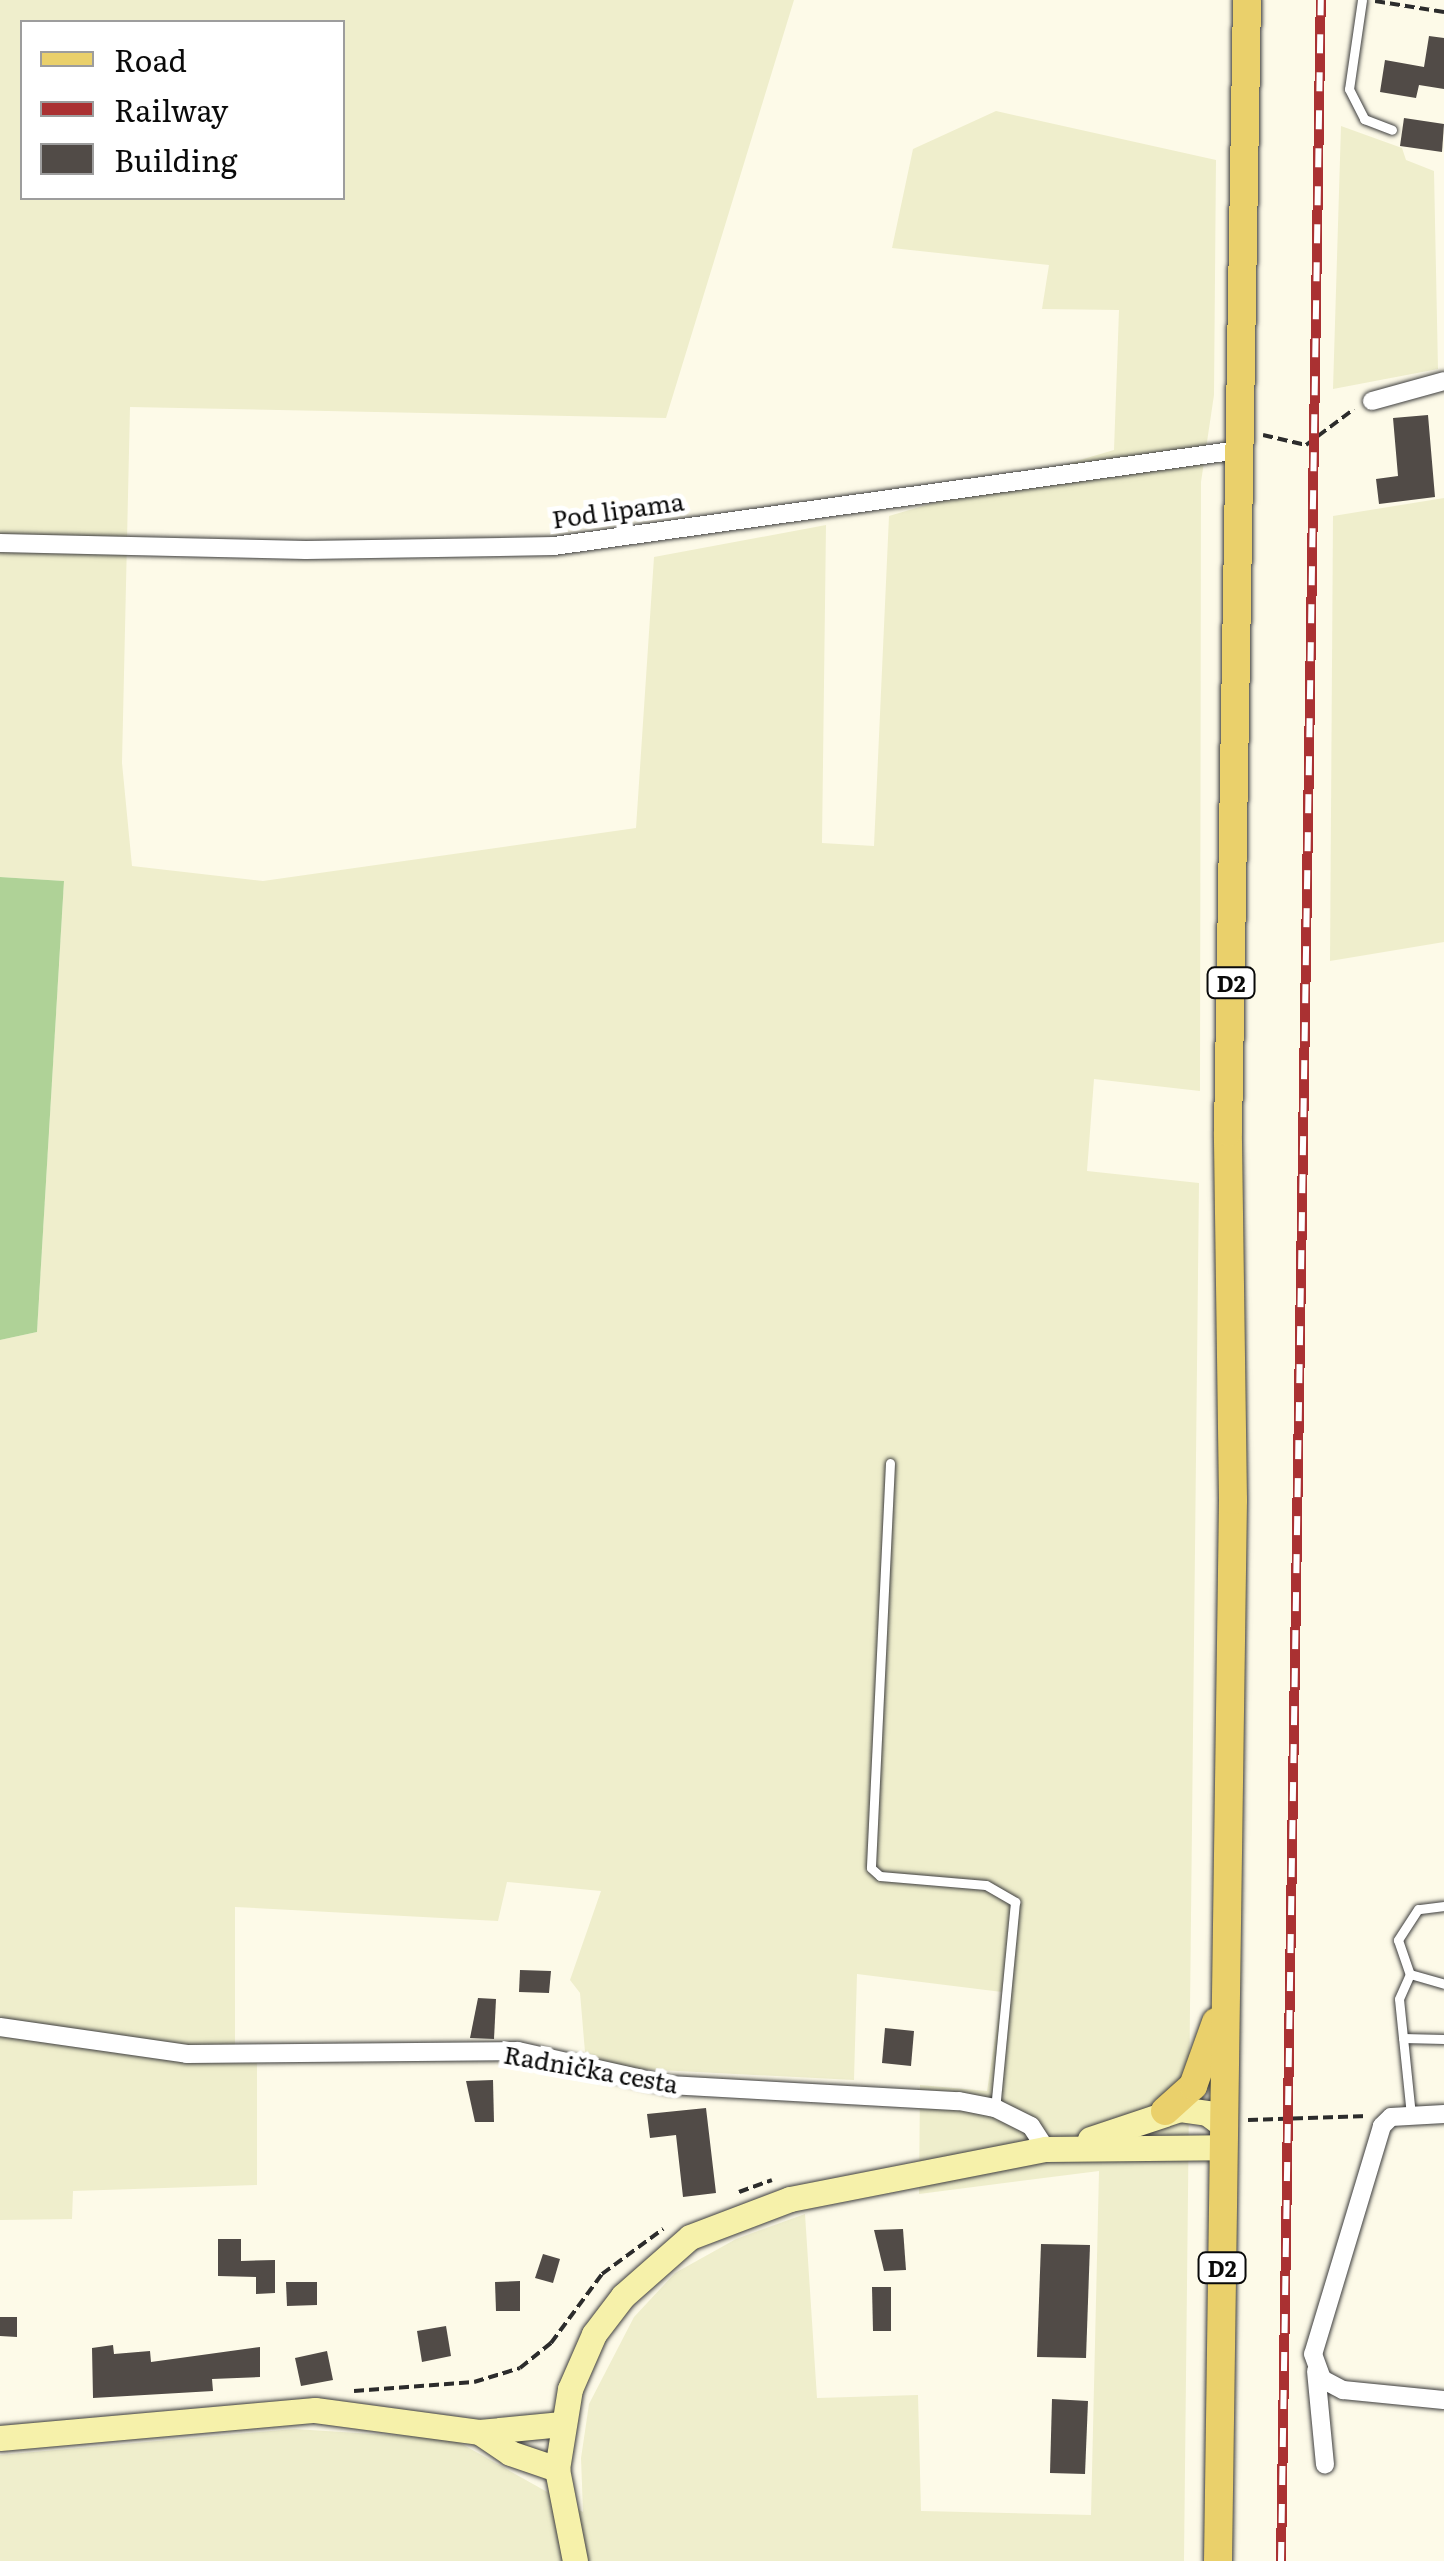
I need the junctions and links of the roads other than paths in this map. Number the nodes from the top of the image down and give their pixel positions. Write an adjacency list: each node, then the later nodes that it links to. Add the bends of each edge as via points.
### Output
1 (1248, 0): 6 (main road, D2)
2 (1362, 0): 3 (lane, via 1349,89 1364,119)
3 (1392, 130)
4 (1444, 381): 5 (street)
5 (1372, 401)
6 (1239, 446): 7 (street, Pod lipama, via 554,546 306,550); 10 (main road, D2, via 1228,1151)
7 (0, 543)
8 (890, 1463): 16 (lane, via 871,1868 880,1876 986,1884 1016,1902)
9 (1444, 1906): 11 (lane, via 1418,1909 1401,1928 1398,1953)
10 (1228, 1967): 17 (main road, via 1200,2072); 20 (main road, D2)
11 (1410, 1974): 12 (lane); 14 (lane, via 1399,1998)
12 (1444, 1984)
13 (0, 2027): 16 (street, Radnička cesta, via 188,2054 518,2051 670,2085)
14 (1403, 2038): 15 (lane); 19 (lane)
15 (1444, 2039)
16 (995, 2108): 22 (street, Radnička cesta, via 1032,2126)
17 (1166, 2111): 20 (main road, via 1195,2109); 21 (main road)
18 (1444, 2114): 19 (street)
19 (1411, 2115): 23 (street, via 1391,2117 1377,2137 1313,2354)
20 (1224, 2136): 21 (main road); 33 (main road, D2)
21 (1076, 2144): 22 (main road)
22 (1046, 2150): 27 (main road, via 790,2198 690,2237 652,2265 594,2334)
23 (1315, 2367): 24 (street); 26 (street)
24 (1343, 2390): 25 (street); 26 (street)
25 (1444, 2400)
26 (1325, 2416): 30 (street)
27 (562, 2424): 28 (main road); 31 (main road)
28 (479, 2432): 29 (main road, via 315,2410); 31 (main road, via 510,2453)
29 (0, 2438)
30 (1326, 2465)
31 (556, 2470): 32 (main road)
32 (575, 2561)
33 (1218, 2561)

